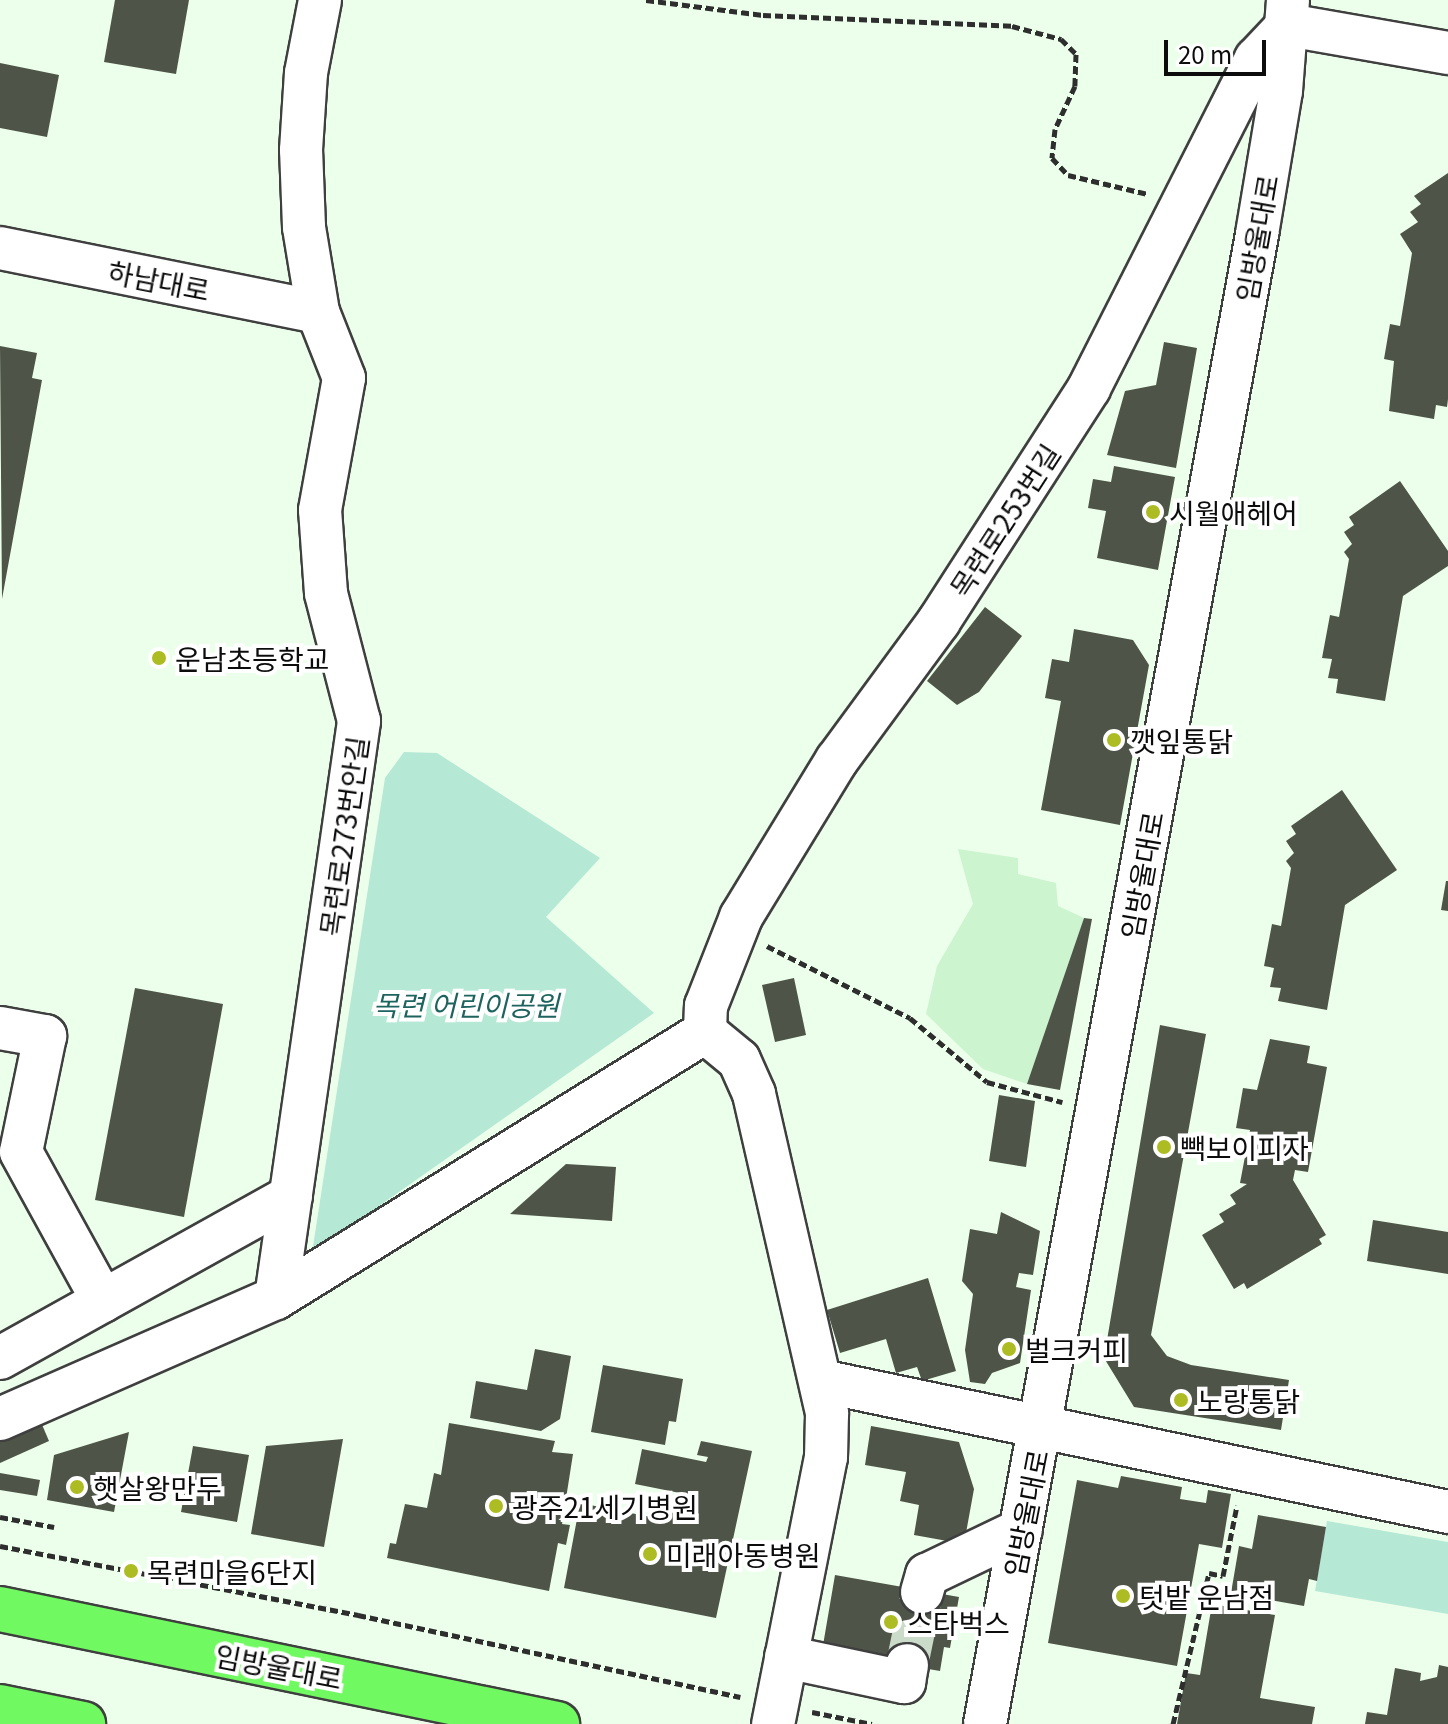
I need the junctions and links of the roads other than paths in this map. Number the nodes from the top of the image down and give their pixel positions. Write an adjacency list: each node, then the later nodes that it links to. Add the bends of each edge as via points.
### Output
1 (320, 0): 5 (street, 목련로273번안길, via 306,73 301,150 304,227)
2 (1288, 13): 3 (street); 7 (street, 목련로253번길, via 1256,59 1180,200 1089,388 939,621 837,760 741,917 706,1006); 15 (street, 임방울대로, via 1257,234)
3 (1448, 53)
4 (0, 248): 5 (street, 하남대로)
5 (318, 312): 9 (street, 목련로273번안길, via 344,378 320,510 326,593 359,721)
6 (0, 1028): 8 (street, via 45,1036)
7 (705, 1032): 10 (street); 13 (street, via 739,1060 754,1094)
8 (10, 1150): 11 (street)
9 (291, 1196): 10 (street, 목련로273번안길); 11 (street)
10 (276, 1298): 14 (street)
11 (103, 1301): 12 (street)
12 (0, 1358)
13 (821, 1381): 15 (street); 20 (street, via 826,1457)
14 (0, 1419)
15 (1041, 1428): 16 (street); 17 (street, 임방울대로)
16 (1448, 1512)
17 (1021, 1530): 18 (street, via 927,1575); 26 (street, 임방울대로)
18 (922, 1592)
19 (0, 1609): 25 (main road, 임방울대로)
20 (786, 1657): 21 (street, via 904,1682); 22 (street)
21 (907, 1665)
22 (775, 1714)
23 (34, 1716): 24 (main road)
24 (83, 1724)
25 (557, 1724)
26 (985, 1724)

